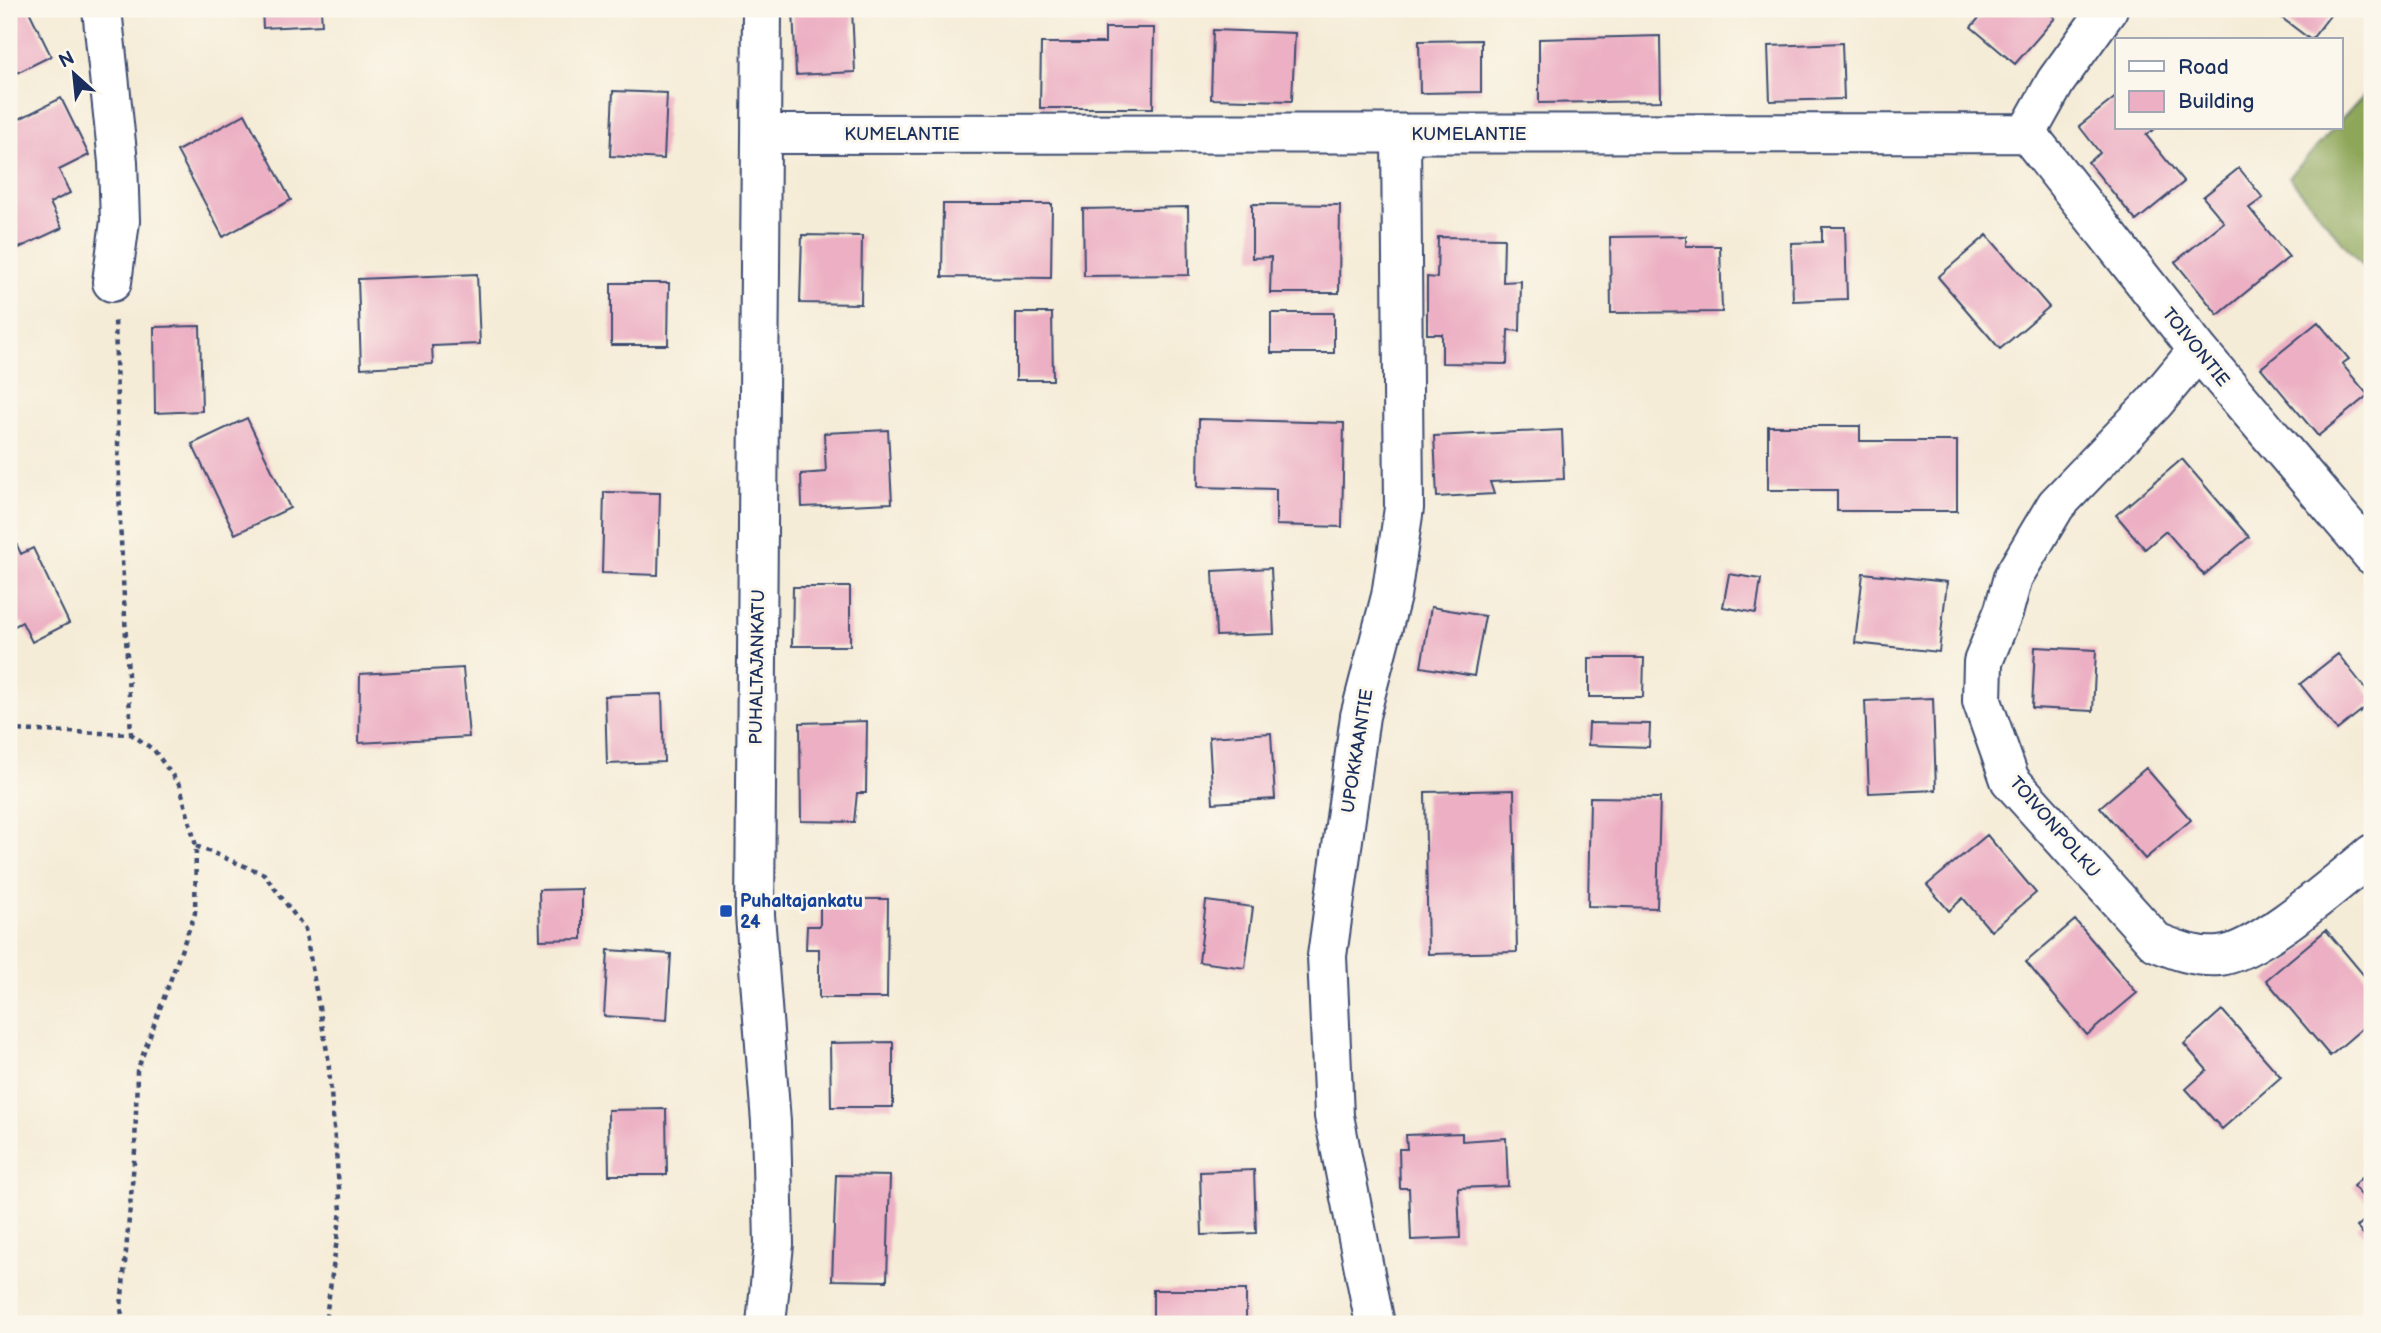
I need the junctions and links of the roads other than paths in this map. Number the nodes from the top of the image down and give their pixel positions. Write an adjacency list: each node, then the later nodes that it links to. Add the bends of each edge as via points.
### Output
1 (102, 9): 7 (street, via 118,162 120,221)
2 (762, 9): 5 (street, PUHALTAJANKATU)
3 (2108, 9): 4 (street, via 2056,81)
4 (2027, 133): 6 (street, KUMELANTIE); 8 (street, TOIVONTIE)
5 (762, 134): 6 (street, KUMELANTIE); 11 (street, PUHALTAJANKATU, via 755,915 771,1122 774,1244)
6 (1401, 134): 12 (street, UPOKKAANTIE, via 1404,508 1391,596 1360,716 1327,956 1334,1116)
7 (112, 282)
8 (2198, 350): 9 (street, TOIVONTIE); 10 (street, TOIVONPOLKU, via 2056,505 2013,577 1983,662 1982,701 2010,780 2156,942 2187,954 2221,957 2255,943 2288,921)
9 (2372, 555)
10 (2372, 855)
11 (766, 1324)
12 (1375, 1324)

